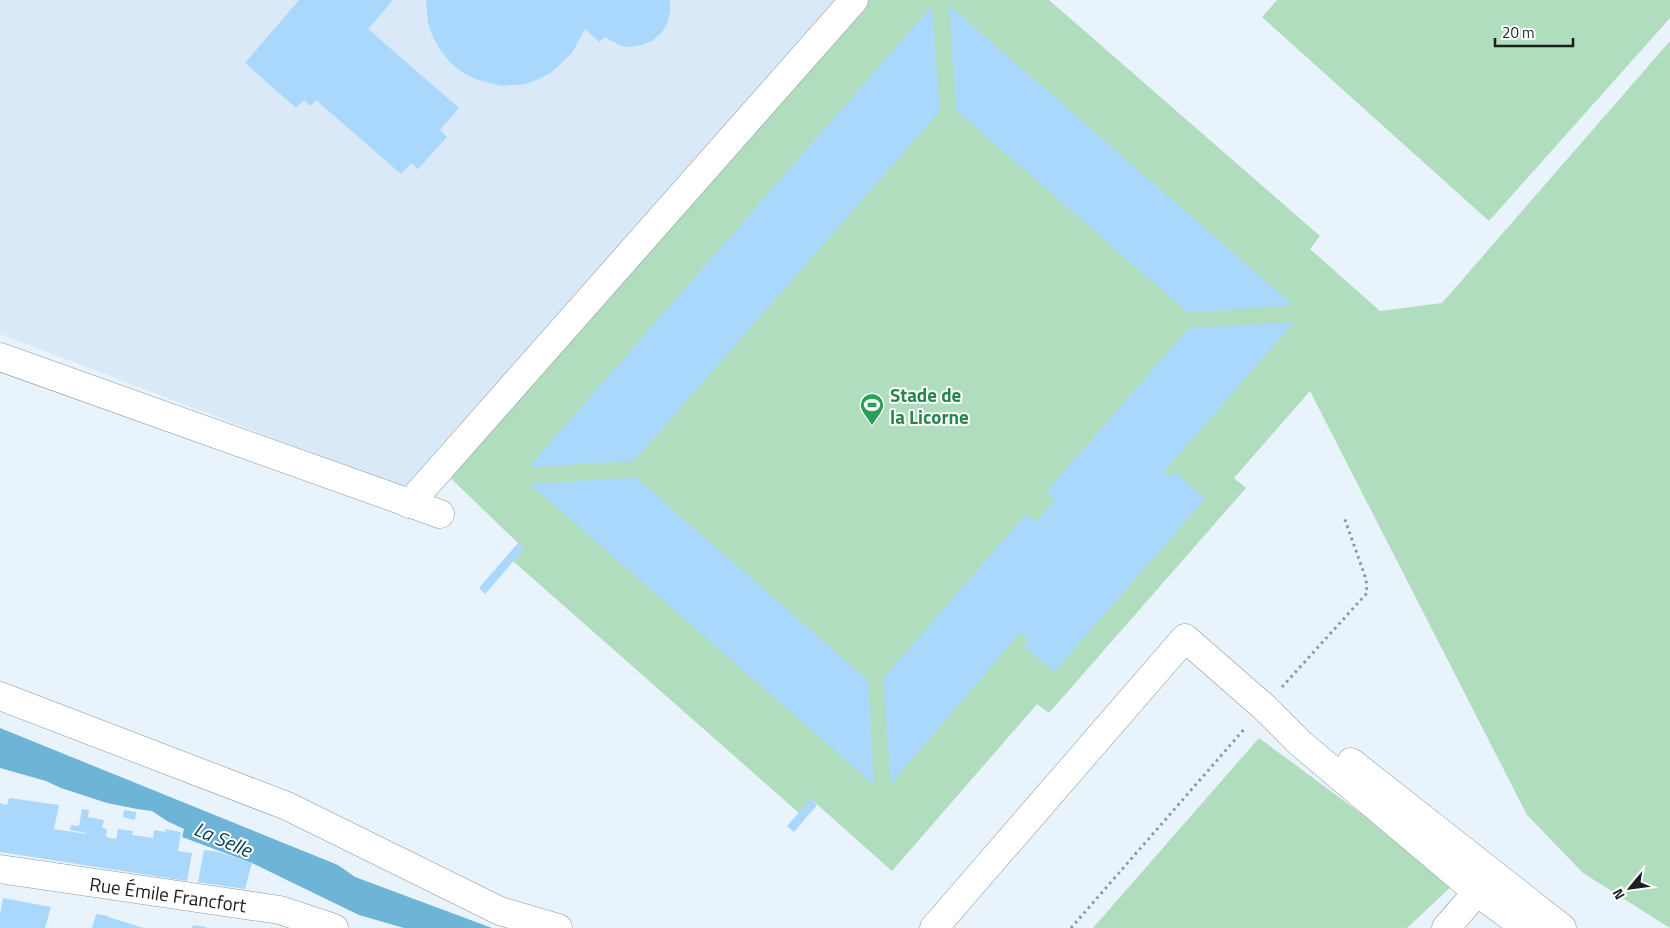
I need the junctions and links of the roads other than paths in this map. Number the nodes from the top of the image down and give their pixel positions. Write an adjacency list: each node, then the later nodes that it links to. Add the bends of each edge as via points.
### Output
1 (854, 0): 3 (street)
2 (0, 357): 3 (street)
3 (409, 504): 4 (street)
4 (440, 514)
5 (0, 696): 9 (street, via 287,806 500,911)
6 (0, 869): 8 (street, Rue Émile Francfort, via 280,910)
7 (1485, 883): 10 (street, via 1300,743 1185,638); 11 (street); 12 (street); 13 (street)
8 (334, 928)
9 (558, 928)
10 (934, 928)
11 (1446, 928)
12 (1526, 928)
13 (1562, 928)

